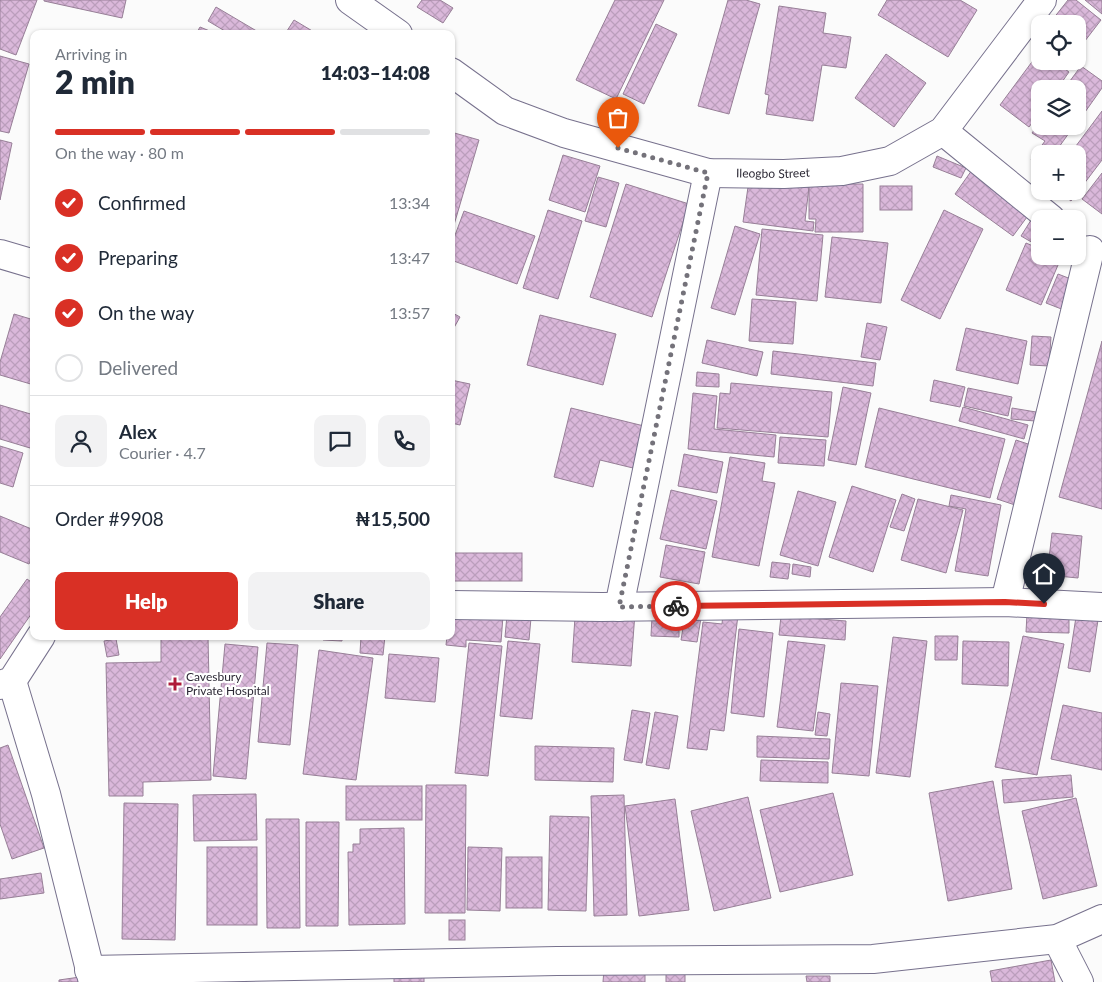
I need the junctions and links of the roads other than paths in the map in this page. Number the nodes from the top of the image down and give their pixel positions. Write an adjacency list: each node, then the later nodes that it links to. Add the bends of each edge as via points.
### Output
1 (351, 0): 3 (street)
2 (1042, 0): 5 (street, Ileogbo Street)
3 (392, 30)
4 (455, 75): 6 (street, Ileogbo Street, via 505,110 564,133)
5 (943, 130): 6 (street, Ileogbo Street, via 890,161 842,171); 7 (street)
6 (708, 173): 13 (street)
7 (1040, 210)
8 (1090, 251): 11 (street)
9 (0, 254): 10 (street)
10 (30, 263)
11 (1005, 602): 13 (street); 14 (street)
12 (455, 605): 13 (street)
13 (619, 607)
14 (1102, 607)
15 (38, 640): 16 (street)
16 (6, 683): 19 (street, via 46,794)
17 (1102, 919): 18 (street)
18 (1057, 939): 19 (street, via 873,959 557,961); 20 (street)
19 (91, 976)
20 (1079, 982)

